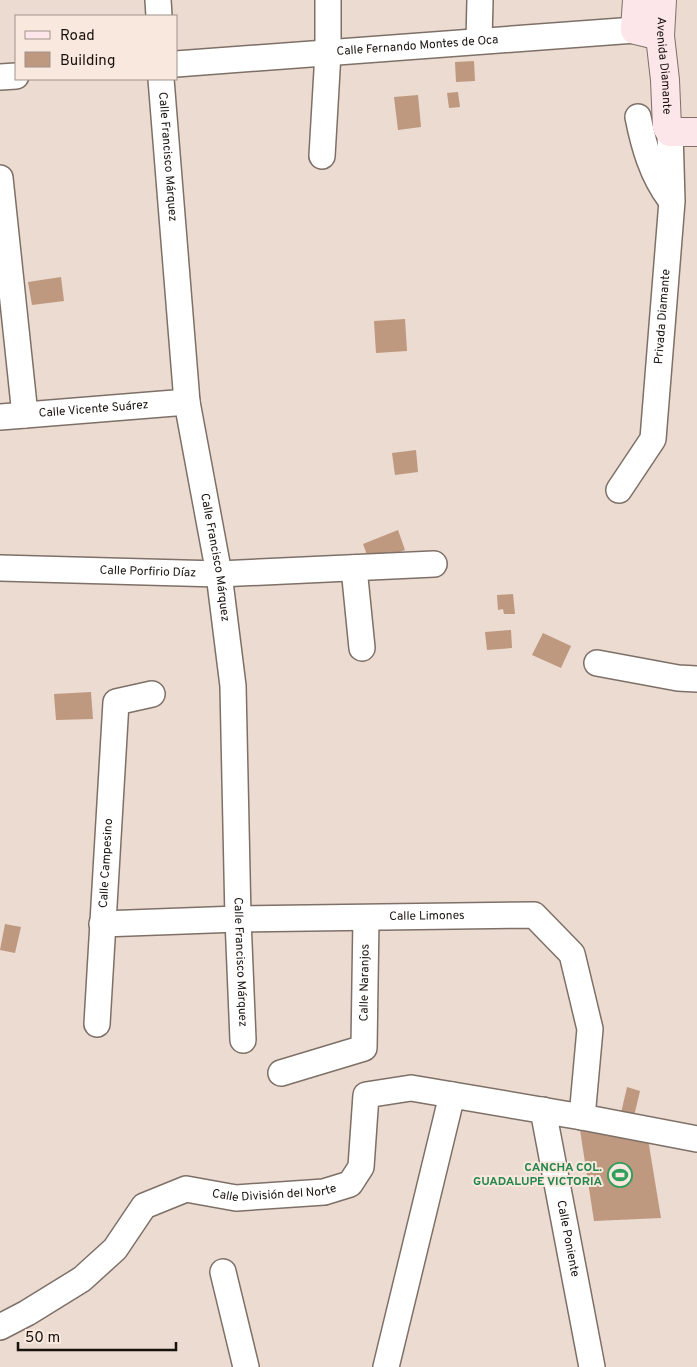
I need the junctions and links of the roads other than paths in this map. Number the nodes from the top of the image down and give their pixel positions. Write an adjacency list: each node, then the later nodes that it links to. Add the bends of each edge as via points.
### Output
1 (158, 0): 6 (street)
2 (328, 0): 9 (street)
3 (480, 0): 8 (street)
4 (637, 0): 7 (main road, Avenida Diamante)
5 (662, 0): 7 (main road, Avenida Diamante)
6 (159, 15)
7 (647, 33): 8 (street, Calle Fernando Montes de Oca); 15 (main road, Avenida Diamante, via 664,80)
8 (479, 41): 9 (street, Calle Fernando Montes de Oca)
9 (328, 53): 10 (street, Calle Fernando Montes de Oca); 17 (street)
10 (178, 64)
11 (15, 76): 12 (street)
12 (0, 77)
13 (162, 80): 20 (street, Calle Francisco Márquez)
14 (638, 117): 19 (street, via 659,185)
15 (670, 132): 16 (main road); 19 (street, Privada Diamante)
16 (697, 132)
17 (322, 156)
18 (0, 178): 21 (street)
19 (672, 201): 23 (street, Privada Diamante, via 653,439)
20 (187, 402): 21 (street, Calle Vicente Suárez); 27 (street, Calle Francisco Márquez)
21 (25, 415): 22 (street, Calle Vicente Suárez)
22 (0, 417)
23 (620, 490)
24 (434, 564): 26 (street, Calle Porfirio Díaz)
25 (0, 568): 27 (street, Calle Porfirio Díaz)
26 (354, 568): 27 (street, Calle Porfirio Díaz); 28 (street)
27 (220, 574): 33 (street, Calle Francisco Márquez, via 233,686)
28 (362, 648)
29 (597, 663): 30 (street)
30 (697, 679)
31 (152, 694): 34 (street, Calle Campesino, via 116,702)
32 (366, 918): 33 (street, Calle Limones); 37 (street, Calle Naranjos, via 364,1048); 40 (street, Calle Limones, via 534,915 572,954 590,1028)
33 (238, 920): 34 (street, Calle Limones); 36 (street, Calle Francisco Márquez)
34 (102, 924): 35 (street, Calle Campesino)
35 (98, 1024)
36 (243, 1040)
37 (281, 1073)
38 (452, 1095): 39 (street, Calle División del Norte); 43 (street, Calle División del Norte, via 411,1088 366,1095 361,1167 350,1184 324,1192 236,1198 186,1189 144,1206 116,1249 82,1279); 45 (street)
39 (543, 1110): 40 (street, Calle División del Norte); 46 (street, Calle Poniente)
40 (582, 1117): 41 (street, Calle División del Norte)
41 (697, 1139)
42 (224, 1272): 44 (street)
43 (0, 1326)
44 (246, 1367)
45 (386, 1367)
46 (592, 1367)

